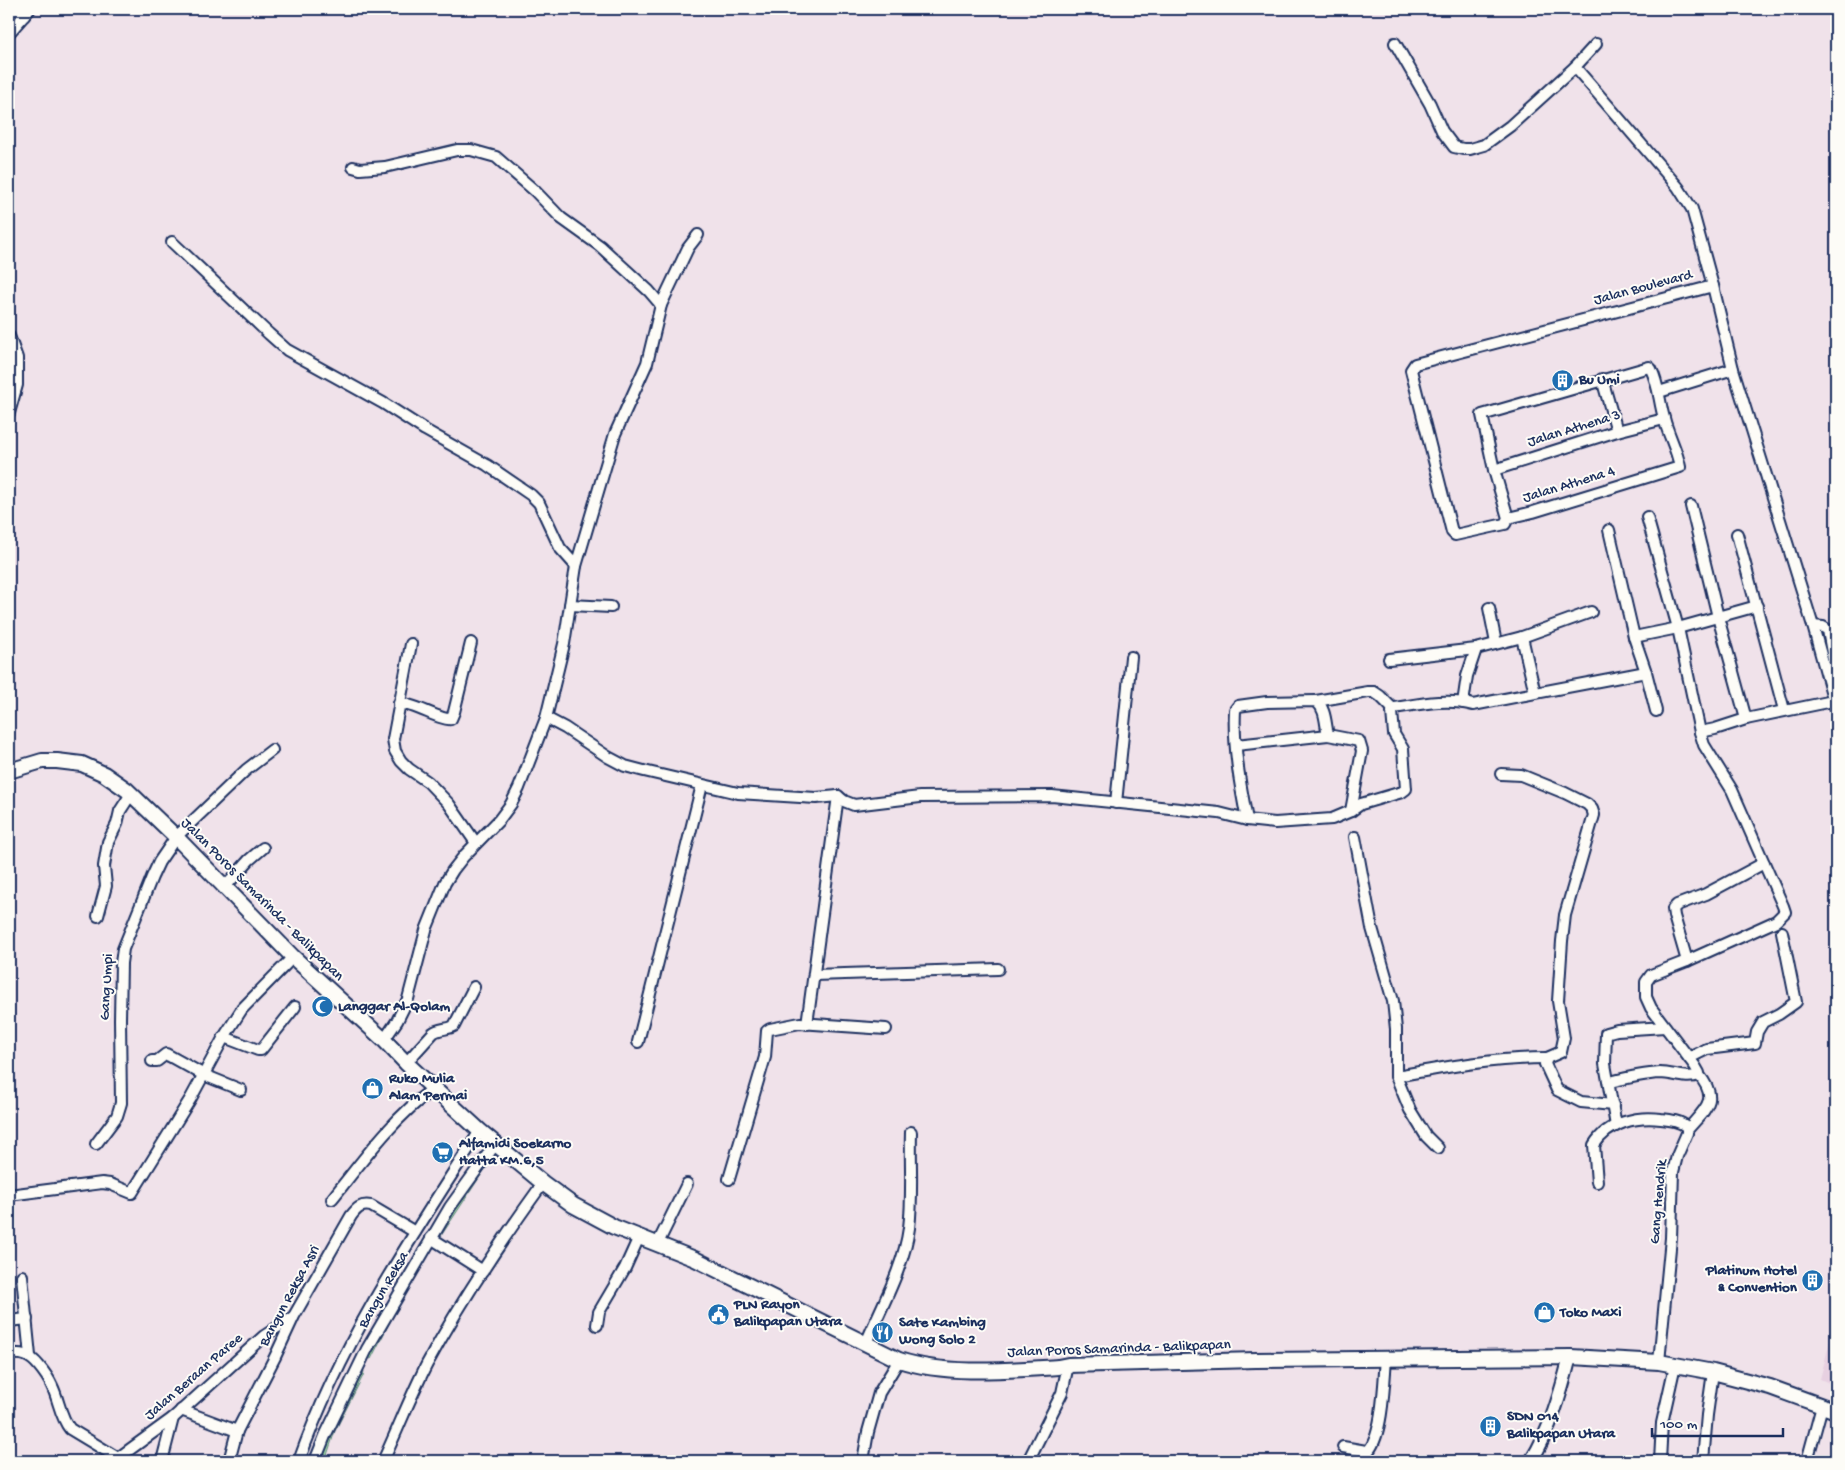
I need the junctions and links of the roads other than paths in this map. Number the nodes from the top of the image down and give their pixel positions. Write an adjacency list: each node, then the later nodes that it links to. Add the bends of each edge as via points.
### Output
1 (24, 11): 2 (street)
2 (9, 33)
3 (1396, 43): 5 (street, via 1442,130 1454,147 1463,149 1484,145 1497,136)
4 (1596, 44): 5 (street)
5 (1575, 67): 9 (street, via 1692,208)
6 (353, 167): 10 (street, via 385,168 457,150 496,157 536,191 561,218 600,246)
7 (698, 234): 10 (street)
8 (172, 242): 25 (street, via 287,350 487,465 531,495 539,503 560,548)
9 (1713, 286): 12 (street, Jalan Boulevard); 24 (street, Jalan Boulevard, via 1415,364 1411,370)
10 (661, 305): 25 (street, via 647,363 615,434)
11 (9, 336): 15 (street, via 17,358 17,385)
12 (1734, 369): 14 (street); 32 (street, Jalan Boulevard)
13 (1602, 379): 14 (street, via 1649,367); 17 (street); 18 (street, via 1483,414)
14 (1660, 392): 16 (street)
15 (9, 413)
16 (1664, 419): 17 (street, Jalan Athena 3); 21 (street, Jalan Athena 4, via 1680,467)
17 (1617, 431): 18 (street, Jalan Athena 3)
18 (1494, 470): 21 (street)
19 (1691, 506): 31 (street)
20 (1648, 517): 33 (street)
21 (1508, 518): 24 (street, Jalan Athena 4, via 1505,524)
22 (1609, 530): 35 (street)
23 (1737, 534): 27 (street)
24 (1455, 535)
25 (576, 566): 26 (street)
26 (570, 605): 28 (street); 52 (street)
27 (1757, 606): 31 (street); 50 (street)
28 (611, 607)
29 (1489, 608): 37 (street)
30 (1591, 612): 34 (street)
31 (1718, 617): 33 (street); 53 (street)
32 (1813, 626): 43 (street, via 1828,630); 48 (street, Jalan Boulevard)
33 (1678, 628): 35 (street); 54 (street)
34 (1522, 637): 37 (street); 44 (street)
35 (1634, 637): 42 (street)
36 (471, 643): 46 (street, via 451,719 444,720 413,705)
37 (1496, 643): 39 (street)
38 (411, 644): 46 (street)
39 (1476, 649): 41 (street); 47 (street)
40 (1131, 656): 63 (street)
41 (1388, 659)
42 (1646, 672): 44 (street); 51 (street)
43 (1836, 675)
44 (1535, 694): 47 (street, via 1472,705)
45 (1316, 701): 49 (street, via 1374,692); 55 (street, via 1324,711); 56 (street, via 1238,706 1234,723)
46 (399, 703): 68 (street, via 393,739 395,751 409,769 428,782 449,804)
47 (1463, 703): 49 (street, via 1422,703)
48 (1835, 705): 50 (street)
49 (1393, 709): 64 (street, via 1394,734 1403,749 1406,789 1361,804)
50 (1784, 710): 53 (street)
51 (1656, 711)
52 (546, 718): 60 (street, via 625,766); 68 (street, via 511,804)
53 (1746, 719): 54 (street)
54 (1700, 732): 70 (street, via 1704,745 1732,790)
55 (1328, 735): 56 (street); 64 (street, via 1359,741 1361,745)
56 (1236, 745): 65 (street)
57 (272, 750): 66 (street, Gang Umpi, via 246,770)
58 (9, 771): 61 (highway, Jalan Poros Samarinda - Balikpapan, via 42,761 82,764 104,774)
59 (1501, 774): 86 (street, via 1521,775 1565,793 1587,804 1594,815 1564,923 1558,1000 1564,1038 1561,1052)
60 (702, 785): 62 (street, via 738,793 816,798); 85 (street)
61 (131, 794): 66 (highway, Jalan Poros Samarinda - Balikpapan); 72 (street, via 109,837 104,866 106,886)
62 (838, 796): 63 (street, via 854,805 920,797 995,796 1052,796); 77 (street)
63 (1116, 803): 65 (street, via 1219,813)
64 (1351, 811): 65 (street, via 1332,819 1275,823)
65 (1247, 820)
66 (176, 837): 71 (highway, Jalan Poros Samarinda - Balikpapan); 100 (street, Gang Umpi, via 159,862 123,949 121,1103 117,1116)
67 (1355, 837): 91 (street, via 1372,928 1393,1001)
68 (476, 843): 84 (street, via 453,870 438,896 408,999)
69 (263, 848): 71 (street)
70 (1764, 863): 75 (street, via 1673,909); 75 (street, via 1784,915)
71 (225, 887): 74 (highway, Jalan Poros Samarinda - Balikpapan)
72 (98, 916)
73 (1782, 932): 89 (street, via 1796,1002 1763,1022 1754,1043 1707,1049)
74 (293, 957): 83 (street, via 242,1009); 84 (highway, Jalan Poros Samarinda - Balikpapan)
75 (1688, 961): 81 (street, via 1651,976 1646,982 1646,997)
76 (998, 969): 77 (street)
77 (814, 975): 80 (street)
78 (474, 987): 88 (street, via 454,1026 433,1033)
79 (295, 1006): 83 (street, via 261,1050)
80 (807, 1024): 82 (street); 103 (street, via 767,1031 765,1057)
81 (1665, 1027): 89 (street); 92 (street, via 1606,1033 1605,1064)
82 (886, 1029)
83 (224, 1037): 90 (street)
84 (384, 1040): 88 (highway, Jalan Poros Samarinda - Balikpapan)
85 (638, 1042)
86 (1547, 1058): 91 (street, via 1515,1058); 95 (street, via 1545,1064 1557,1090 1581,1102)
87 (152, 1061): 90 (street, via 166,1054)
88 (406, 1063): 93 (highway, Jalan Poros Samarinda - Balikpapan)
89 (1694, 1066): 92 (street, via 1680,1077 1659,1073); 97 (street, Gang Hendrik, via 1708,1088 1709,1096 1706,1106)
90 (204, 1074): 94 (street); 107 (street, via 132,1193 102,1183)
91 (1396, 1076): 102 (street, via 1426,1136)
92 (1610, 1082): 95 (street)
93 (434, 1088): 98 (highway, Jalan Poros Samarinda - Balikpapan); 108 (street, via 385,1133)
94 (241, 1090)
95 (1613, 1105): 96 (street)
96 (1616, 1126): 97 (street, via 1646,1117 1680,1123); 104 (street, via 1594,1145)
97 (1688, 1130): 127 (street, Gang Hendrik, via 1674,1172)
98 (480, 1131): 101 (highway, Jalan Poros Samarinda - Balikpapan); 109 (street)
99 (911, 1132): 119 (street, via 909,1228 894,1276)
100 (96, 1144)
101 (496, 1144): 105 (highway, Jalan Poros Samarinda - Balikpapan); 111 (street, Bangun Reksa)
102 (1438, 1148)
103 (729, 1179)
104 (1597, 1182)
105 (543, 1183): 110 (highway, Jalan Poros Samarinda - Balikpapan, via 573,1205); 113 (street)
106 (687, 1184): 112 (street)
107 (9, 1196)
108 (332, 1199)
109 (415, 1232): 115 (street, Bangun Reksa Asri, via 371,1206 359,1206); 120 (street)
110 (638, 1237): 112 (highway, Jalan Poros Samarinda - Balikpapan); 118 (street, via 625,1268 599,1312)
111 (431, 1238): 113 (street); 124 (street, Bangun Reksa)
112 (658, 1243): 119 (highway, Jalan Poros Samarinda - Balikpapan)
113 (483, 1271): 141 (street, via 427,1364)
114 (22, 1276): 116 (street)
115 (294, 1316): 133 (street, Jalan Beraan Paree, via 264,1336); 134 (street, Bangun Reksa Asri)
116 (27, 1319): 117 (street); 122 (street)
117 (9, 1321)
118 (597, 1325)
119 (866, 1343): 126 (highway, Jalan Poros Samarinda - Balikpapan)
120 (348, 1350): 124 (street); 139 (street, via 313,1421)
121 (9, 1354): 122 (street)
122 (30, 1356): 136 (street, via 46,1375 70,1429)
123 (1570, 1357): 125 (highway, Jalan Poros Samarinda - Balikpapan); 127 (highway, Jalan Poros Samarinda - Balikpapan); 144 (main road, via 1553,1414)
124 (362, 1358): 140 (street, Bangun Reksa)
125 (1386, 1358): 128 (highway, Jalan Poros Samarinda - Balikpapan); 135 (street, via 1381,1416 1372,1446 1366,1451)
126 (899, 1360): 128 (highway, Jalan Poros Samarinda - Balikpapan, via 979,1372); 142 (street, via 879,1393)
127 (1659, 1362): 129 (highway, Jalan Poros Samarinda - Balikpapan)
128 (1068, 1365): 143 (street, via 1062,1393)
129 (1675, 1365): 130 (highway, Jalan Poros Samarinda - Balikpapan); 145 (street, via 1662,1423)
130 (1713, 1372): 131 (highway, Jalan Poros Samarinda - Balikpapan, via 1770,1387); 146 (street)
131 (1822, 1406): 132 (highway, Jalan Poros Samarinda - Balikpapan); 147 (street)
132 (1836, 1410)
133 (177, 1414): 134 (street); 136 (street, Jalan Beraan Paree); 137 (street)
134 (237, 1431): 138 (street, Bangun Reksa Asri)
135 (1343, 1448)
136 (116, 1459)
137 (162, 1461)
138 (229, 1461)
139 (299, 1461)
140 (315, 1461)
141 (383, 1461)
142 (863, 1461)
143 (1028, 1461)
144 (1531, 1461)
145 (1660, 1461)
146 (1703, 1461)
147 (1807, 1461)

